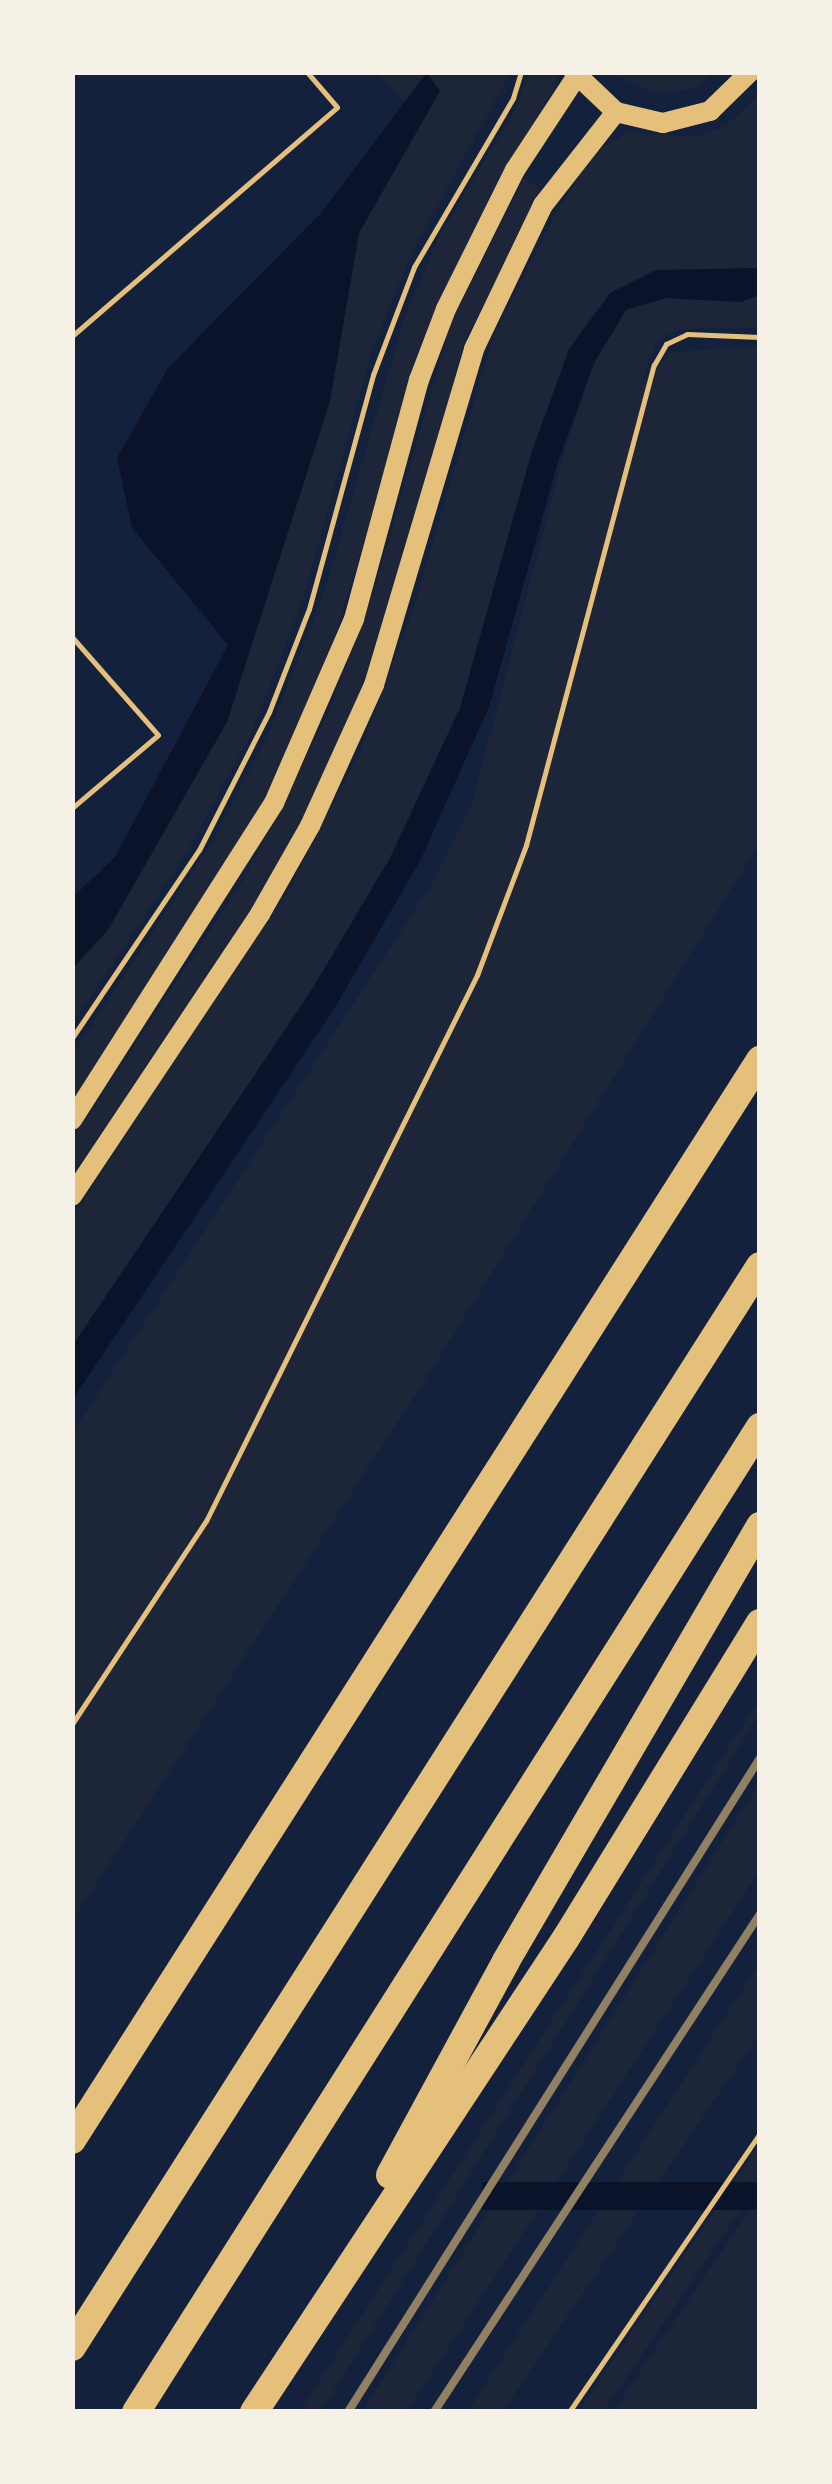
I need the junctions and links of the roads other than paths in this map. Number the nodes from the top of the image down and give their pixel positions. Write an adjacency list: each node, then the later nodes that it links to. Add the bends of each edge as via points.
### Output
1 (750, 72): 3 (main road, via 723,102 695,118 647,122)
2 (575, 75): 3 (main road); 5 (main road, via 515,170 446,309 419,380 368,579 300,750 230,880)
3 (616, 112): 6 (main road, via 543,205 474,348 374,685 310,826 260,914)
4 (760, 1060): 11 (highway)
5 (72, 1120)
6 (72, 1196)
7 (760, 1266): 13 (highway)
8 (760, 1427): 14 (highway)
9 (760, 1526): 12 (highway, via 506,1960)
10 (760, 1623): 12 (highway, via 566,1938)
11 (72, 2140)
12 (304, 2334): 15 (highway)
13 (72, 2347)
14 (136, 2412)
15 (254, 2412)

